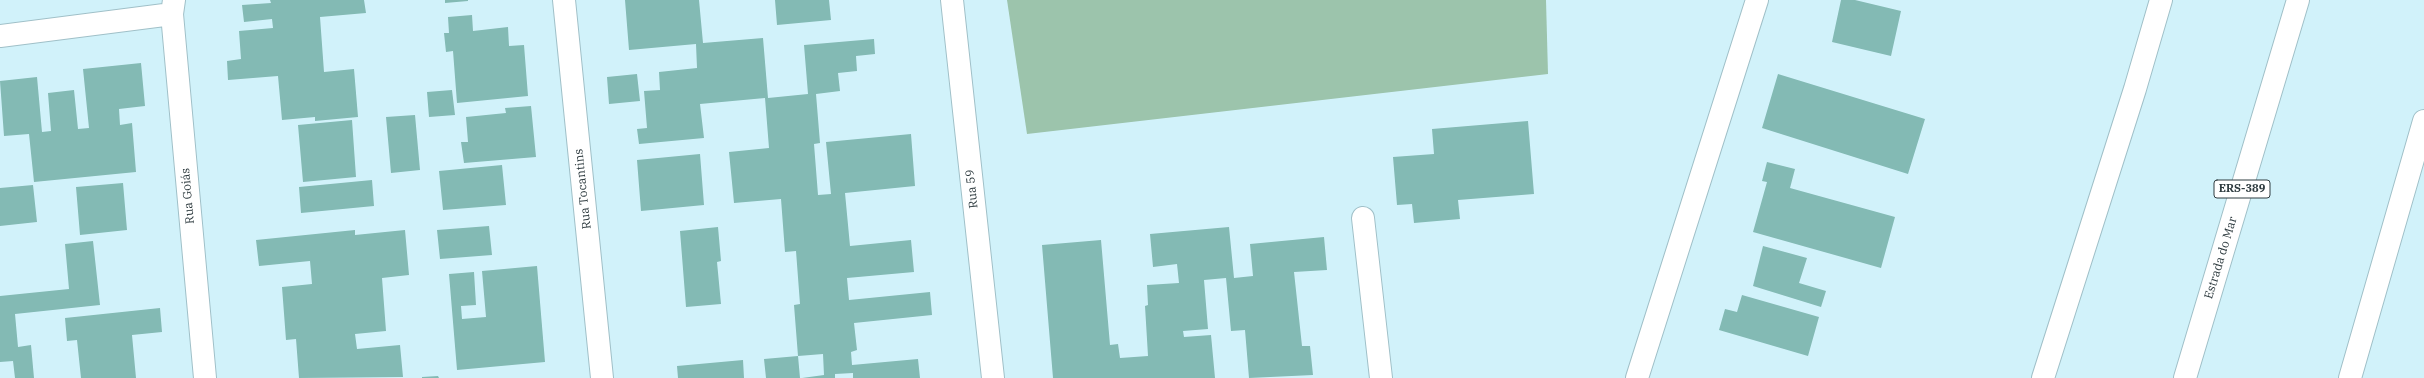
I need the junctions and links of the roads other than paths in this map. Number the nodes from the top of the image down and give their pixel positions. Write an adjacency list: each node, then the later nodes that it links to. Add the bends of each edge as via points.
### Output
1 (564, 0): 11 (street, Rua Tocantins)
2 (952, 0): 12 (street, Rua 59)
3 (1757, 0): 14 (street)
4 (2161, 0): 15 (street)
5 (2298, 0): 16 (street, Estrada do Mar / ERS-389)
6 (173, 7): 7 (street); 10 (street, Rua Goiás)
7 (0, 36)
8 (2424, 121): 17 (street)
9 (1363, 218): 13 (street)
10 (205, 378)
11 (602, 378)
12 (993, 378)
13 (1381, 378)
14 (1637, 378)
15 (2043, 378)
16 (2185, 378)
17 (2350, 378)

